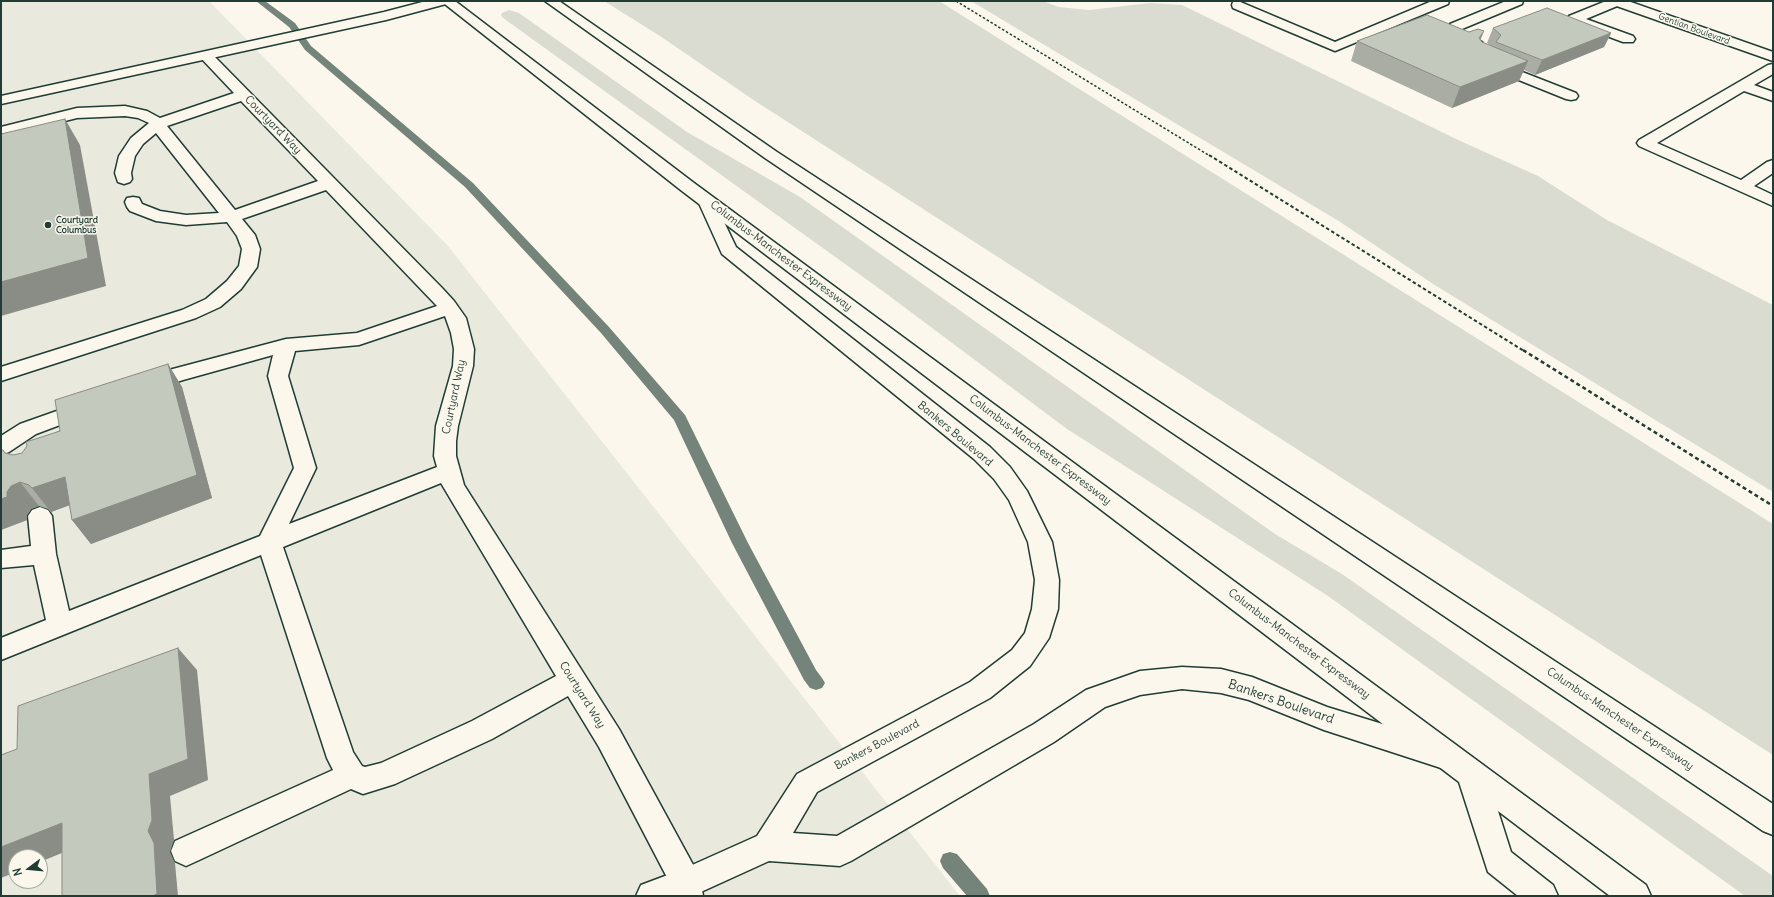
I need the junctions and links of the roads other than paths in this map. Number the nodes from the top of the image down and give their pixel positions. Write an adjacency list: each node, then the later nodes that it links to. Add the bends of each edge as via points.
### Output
1 (441, 1): 9 (main road)
2 (447, 1): 23 (main road, Columbus-Manchester Expressway)
3 (551, 1): 43 (main road, Columbus-Manchester Expressway, via 778,160)
4 (1443, 1): 7 (main road, via 1335,47)
5 (1517, 1): 14 (main road, via 1455,27 1458,35 1487,50 1479,58)
6 (1617, 1): 8 (main road, via 1574,19); 10 (main road, Gentian Boulevard)
7 (1238, 5)
8 (1628, 39)
9 (206, 56): 13 (main road, Courtyard Way); 16 (main road)
10 (1773, 57)
11 (1773, 68): 12 (main road)
12 (1743, 86): 15 (main road); 22 (main road, via 1645,143)
13 (244, 95): 17 (main road); 21 (main road, Courtyard Way)
14 (1571, 96)
15 (1773, 97)
16 (1, 100)
17 (158, 124): 18 (main road, via 142,114 102,111 77,113); 20 (main road, via 137,141 128,156 123,173); 26 (main road)
18 (1, 132)
19 (1773, 164): 22 (main road)
20 (124, 179)
21 (329, 183): 26 (main road); 27 (main road, Courtyard Way)
22 (1742, 187): 24 (main road)
23 (706, 201): 41 (main road, Columbus-Manchester Expressway); 44 (main road, Bankers Boulevard, via 728,250 982,453 1002,473 1019,497 1040,542 1047,580 1045,609 1036,638 1021,658 980,690 806,783)
24 (1773, 201)
25 (133, 202): 26 (main road, via 136,208 156,216 186,220)
26 (232, 217): 29 (main road, via 246,235 251,249 248,267 234,286 213,303 189,314)
27 (449, 308): 28 (main road, via 359,339); 33 (main road, Courtyard Way, via 462,333 464,349 463,366 445,441)
28 (286, 345): 30 (main road, via 176,375); 35 (main road, via 278,376 306,468)
29 (1, 374)
30 (132, 391)
31 (102, 402): 32 (main road, via 30,439)
32 (1, 448)
33 (448, 471): 35 (main road); 40 (main road, Courtyard Way, via 458,495)
34 (40, 516): 36 (main road)
35 (269, 542): 38 (main road); 42 (main road, via 342,758)
36 (44, 554): 37 (main road); 38 (main road)
37 (1, 559)
38 (60, 625): 39 (main road)
39 (1, 649)
40 (573, 680): 42 (main road, via 482,730 385,775 363,781); 46 (main road, Courtyard Way, via 609,738)
41 (1460, 765): 44 (main road, Bankers Boulevard, via 1324,718 1252,689 1221,681 1182,678 1140,683 1096,698 1044,733 840,851); 48 (main road, via 1499,861); 49 (main road, Columbus-Manchester Expressway)
42 (352, 775): 45 (main road)
43 (1773, 821)
44 (768, 846): 46 (main road, Bankers Boulevard)
45 (186, 851)
46 (687, 889): 47 (main road, Bankers Boulevard)
47 (652, 896)
48 (1542, 896)
49 (1635, 896)

